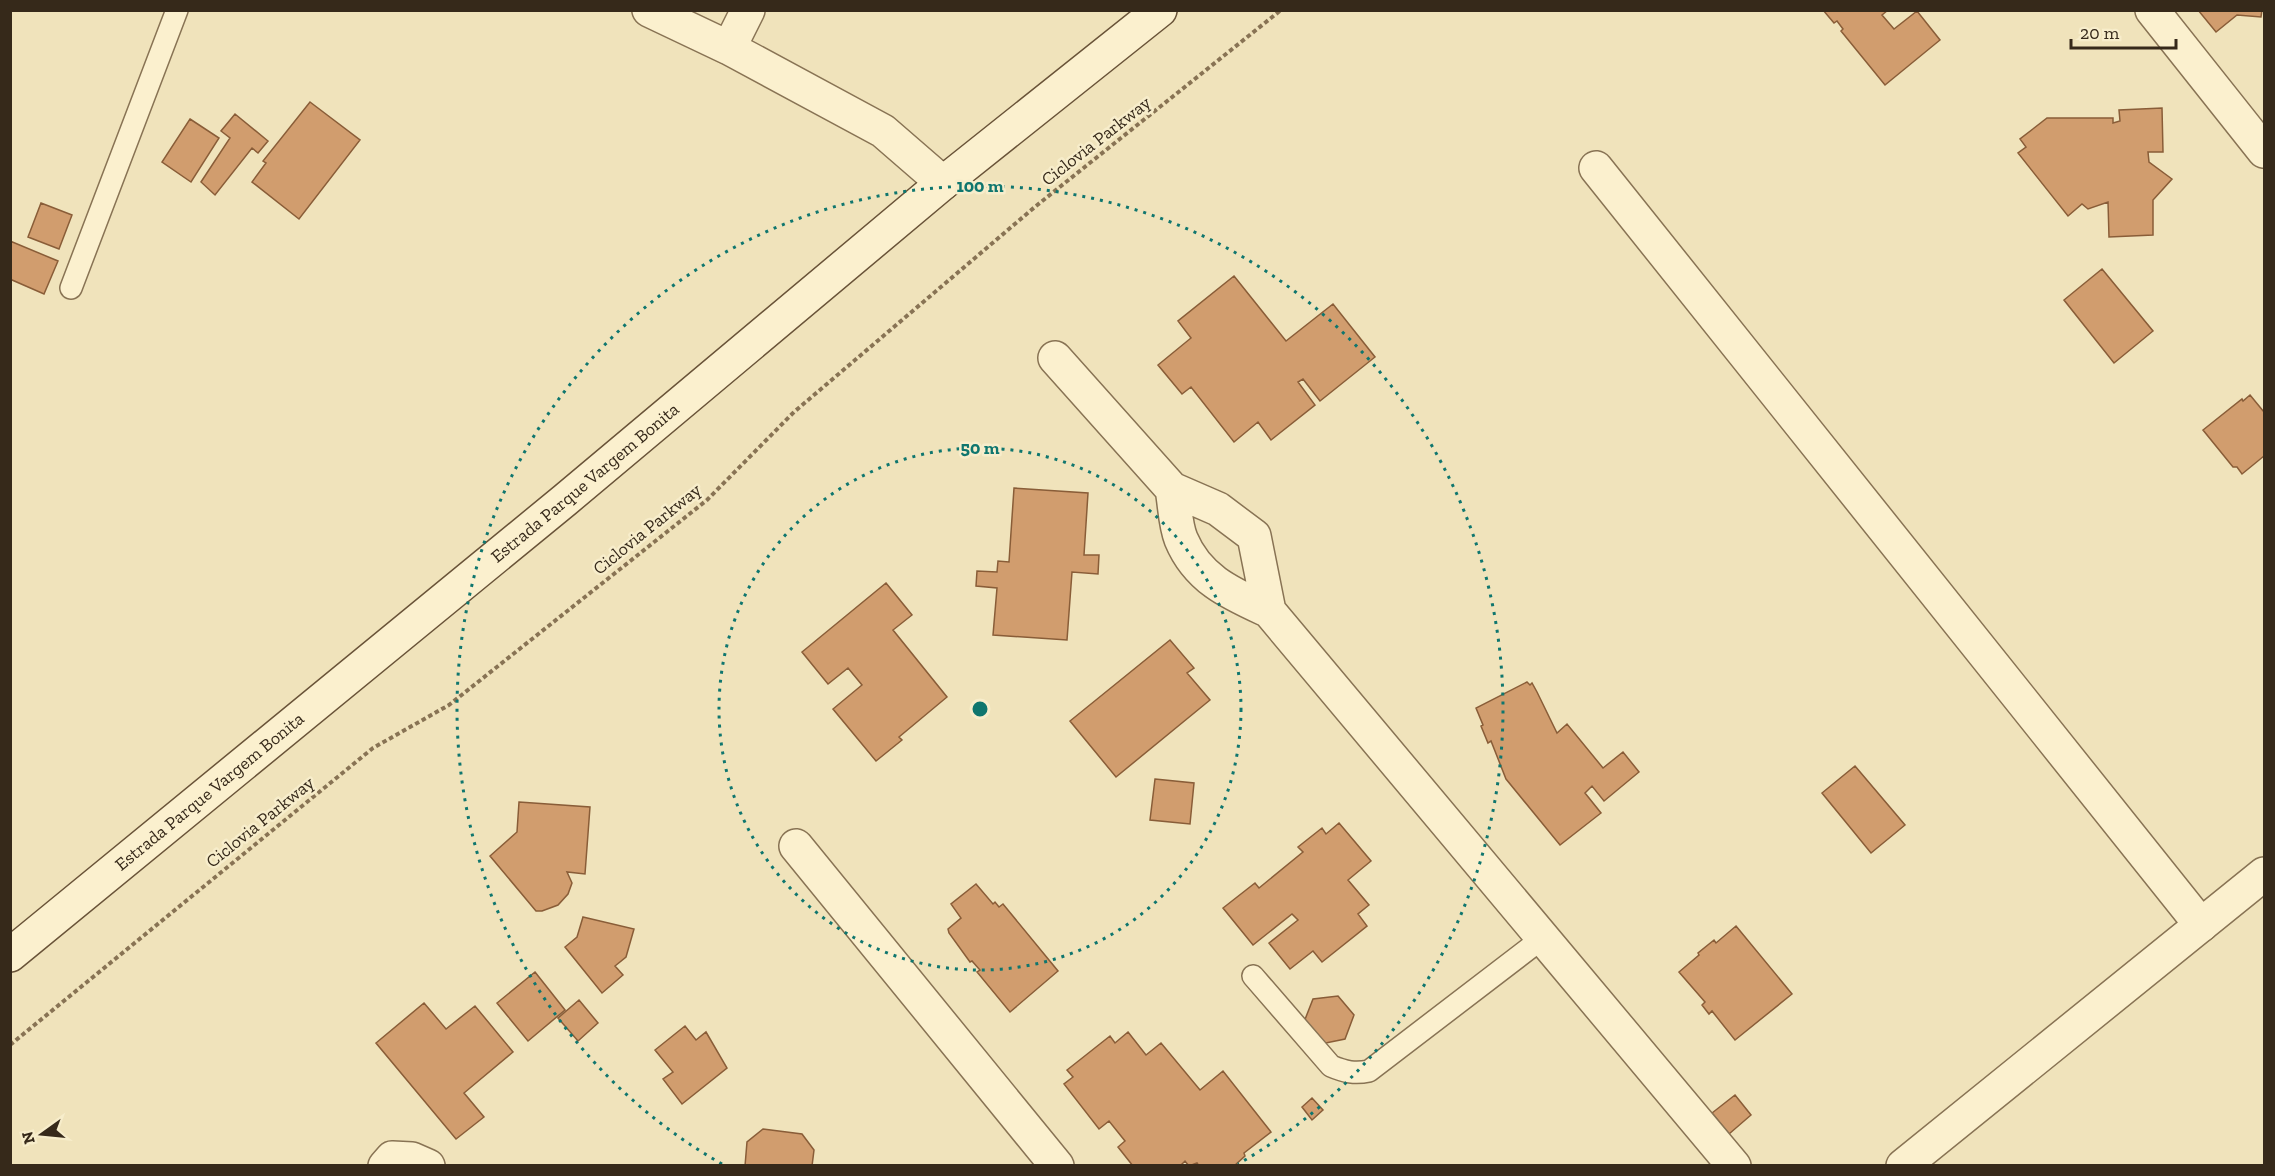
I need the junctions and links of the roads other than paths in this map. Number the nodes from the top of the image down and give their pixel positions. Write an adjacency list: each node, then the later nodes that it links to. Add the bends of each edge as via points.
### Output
1 (177, 10): 10 (lane)
2 (649, 10): 6 (street)
3 (748, 10): 6 (street)
4 (1160, 10): 9 (street, Estrada Parque Vargem Bonita)
5 (2152, 10): 7 (street)
6 (729, 48): 9 (street, via 883,131)
7 (2265, 151)
8 (1596, 168): 16 (street)
9 (943, 183): 18 (street, Estrada Parque Vargem Bonita)
10 (71, 288)
11 (1055, 358): 12 (street)
12 (1172, 489): 13 (street, via 1180,538 1192,561 1220,588); 13 (street, via 1218,509 1254,536)
13 (1269, 611): 17 (street)
14 (796, 846): 22 (street)
15 (2265, 874): 16 (street)
16 (2201, 925): 24 (street)
17 (1544, 937): 19 (lane, via 1370,1071 1360,1073 1345,1073 1332,1066); 23 (street)
18 (10, 955)
19 (1253, 976)
20 (386, 1166): 21 (street, via 392,1158 412,1159)
21 (428, 1166)
22 (1057, 1166)
23 (1734, 1166)
24 (1903, 1166)

